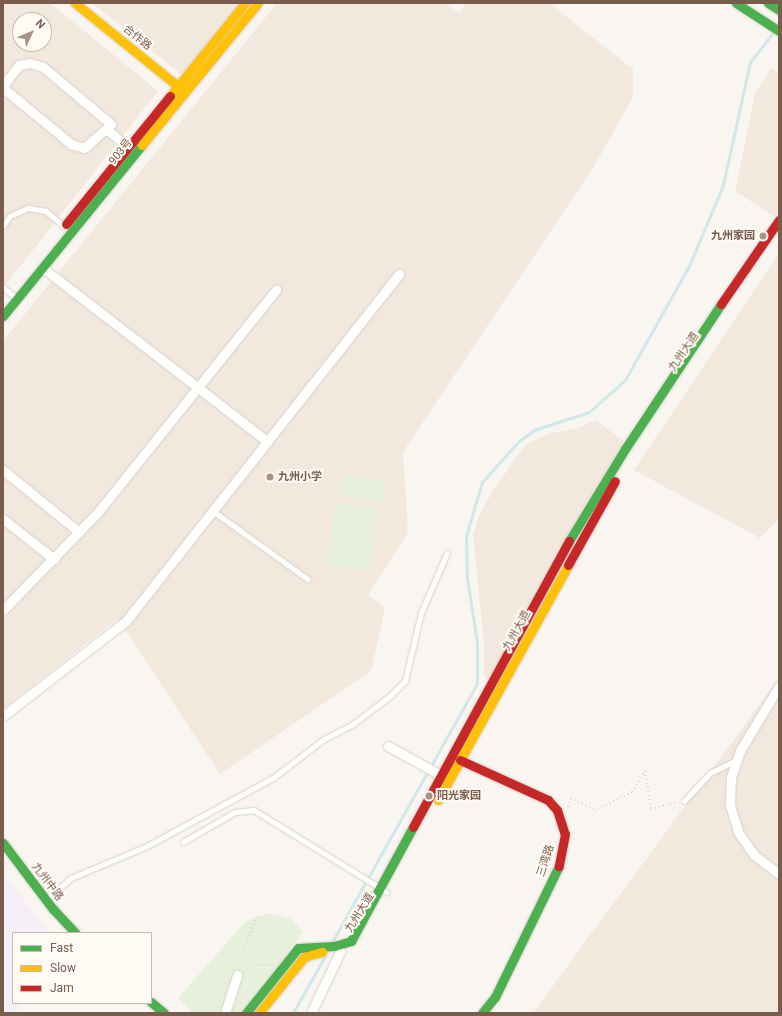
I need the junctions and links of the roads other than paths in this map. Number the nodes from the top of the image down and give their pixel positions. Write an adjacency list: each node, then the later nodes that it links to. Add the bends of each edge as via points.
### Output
1 (75, 3): 9 (main road, 合作路)
2 (258, 3): 7 (main road, 903号)
3 (736, 3): 8 (main road)
4 (768, 3): 6 (main road)
5 (243, 4): 7 (street); 9 (main road)
6 (779, 10)
7 (251, 11): 11 (main road, 903号)
8 (779, 31)
9 (177, 86): 11 (main road, 合作路); 13 (main road)
10 (3, 87): 12 (street, via 71,144 84,148); 12 (street, via 19,65 43,67 111,124)
11 (185, 92): 14 (main road, 903号)
12 (106, 129): 13 (street)
13 (127, 146): 14 (street); 17 (main road)
14 (136, 153): 17 (main road, 903号)
15 (779, 220): 41 (main road, via 709,320 567,544)
16 (3, 226): 17 (lane, via 10,216 28,208 46,211)
17 (68, 229): 19 (main road, 903号); 23 (main road)
18 (779, 230): 39 (main road, 九州大道, via 626,462)
19 (43, 268): 23 (main road, 903号); 26 (street)
20 (399, 274): 27 (street)
21 (3, 287): 23 (lane)
22 (276, 290): 26 (street)
23 (14, 296): 24 (main road); 25 (main road, 903号)
24 (3, 302)
25 (3, 316)
26 (199, 388): 27 (street); 31 (street)
27 (268, 442): 29 (street)
28 (3, 470): 31 (street)
29 (213, 511): 34 (lane); 37 (street, via 126,621)
30 (3, 519): 33 (street)
31 (79, 532): 33 (street)
32 (447, 553): 47 (lane, via 421,613 405,681 390,696 353,724 324,739 273,778 147,846 71,878)
33 (54, 559): 35 (street)
34 (308, 579)
35 (3, 610)
36 (779, 686): 40 (street)
37 (3, 716)
38 (388, 746): 41 (street)
39 (460, 760): 41 (main road, 九州大道); 58 (main road, 三湾路, via 548,800 563,821 565,834 558,870 495,997)
40 (736, 761): 42 (lane, via 710,773); 45 (street, via 731,777 730,805 738,832 754,855)
41 (442, 775): 46 (main road, 九州大道)
42 (684, 801)
43 (183, 842): 46 (lane, via 235,812 254,810)
44 (3, 843): 47 (main road, 九州中路)
45 (779, 874)
46 (381, 888): 50 (main road, 九州大道, via 360,939)
47 (46, 900): 48 (main road, 九州中路)
48 (74, 932)
49 (314, 949): 50 (main road); 55 (main road, via 298,948); 56 (main road, via 295,966)
50 (336, 950): 57 (street)
51 (237, 975): 54 (street)
52 (152, 1003): 53 (main road)
53 (164, 1013)
54 (225, 1013)
55 (246, 1013)
56 (259, 1013)
57 (311, 1013)
58 (482, 1013)

